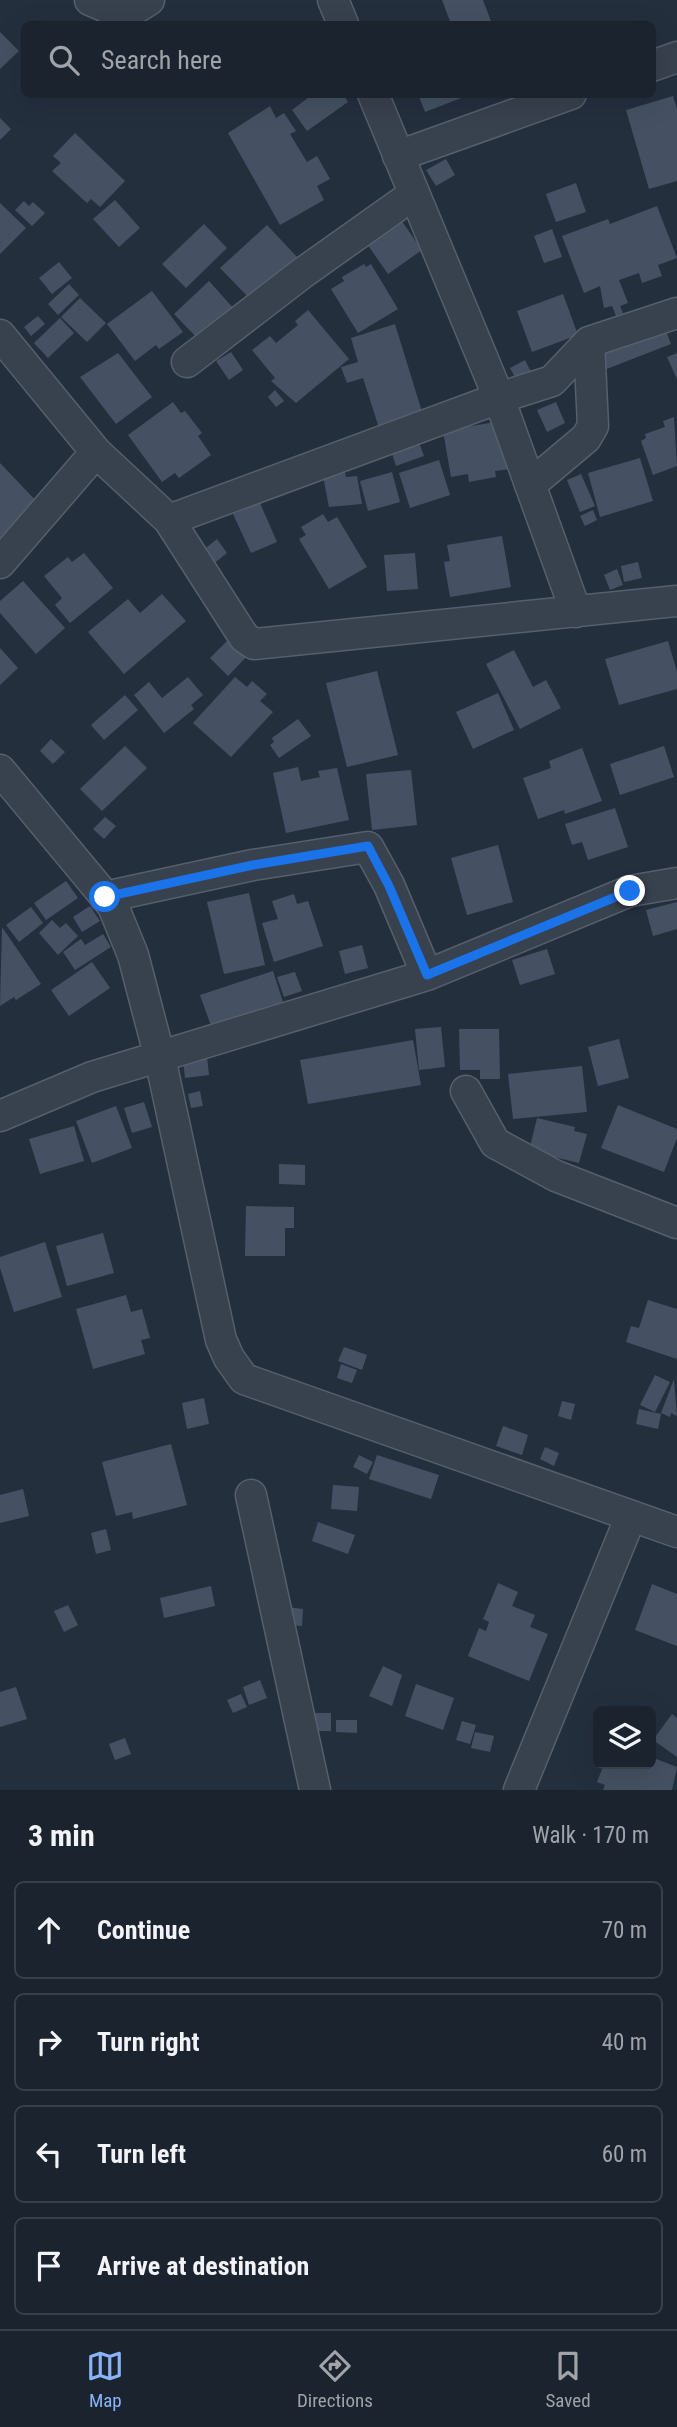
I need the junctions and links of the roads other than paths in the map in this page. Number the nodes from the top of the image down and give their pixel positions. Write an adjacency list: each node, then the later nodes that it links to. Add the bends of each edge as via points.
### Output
1 (90, 0): 2 (street, via 125,15)
2 (149, 0)
3 (333, 0): 4 (street)
4 (342, 21)
5 (677, 57): 6 (street)
6 (656, 65)
7 (375, 98): 9 (street)
8 (560, 98): 9 (street)
9 (398, 156): 10 (street)
10 (414, 194): 14 (street); 15 (street)
11 (677, 313): 13 (street)
12 (0, 335): 16 (street)
13 (589, 342): 15 (street, via 552,381); 17 (street, via 593,426 586,438)
14 (187, 362)
15 (499, 398): 17 (street); 18 (street)
16 (96, 452): 18 (street); 19 (street)
17 (530, 485): 21 (street)
18 (169, 520): 21 (street, via 244,637 254,644)
19 (0, 563)
20 (677, 601): 21 (street)
21 (576, 612)
22 (0, 770): 24 (street)
23 (677, 883): 25 (street, via 630,891)
24 (105, 897): 25 (street, via 368,846); 26 (street, via 133,955)
25 (427, 975): 26 (street)
26 (160, 1058): 28 (street, via 92,1077); 31 (street, via 221,1340 244,1379)
27 (466, 1091): 29 (street, via 495,1143 556,1176)
28 (0, 1115)
29 (677, 1223)
30 (250, 1495): 33 (street)
31 (631, 1516): 32 (street); 34 (street)
32 (677, 1532)
33 (316, 1790)
34 (519, 1790)

